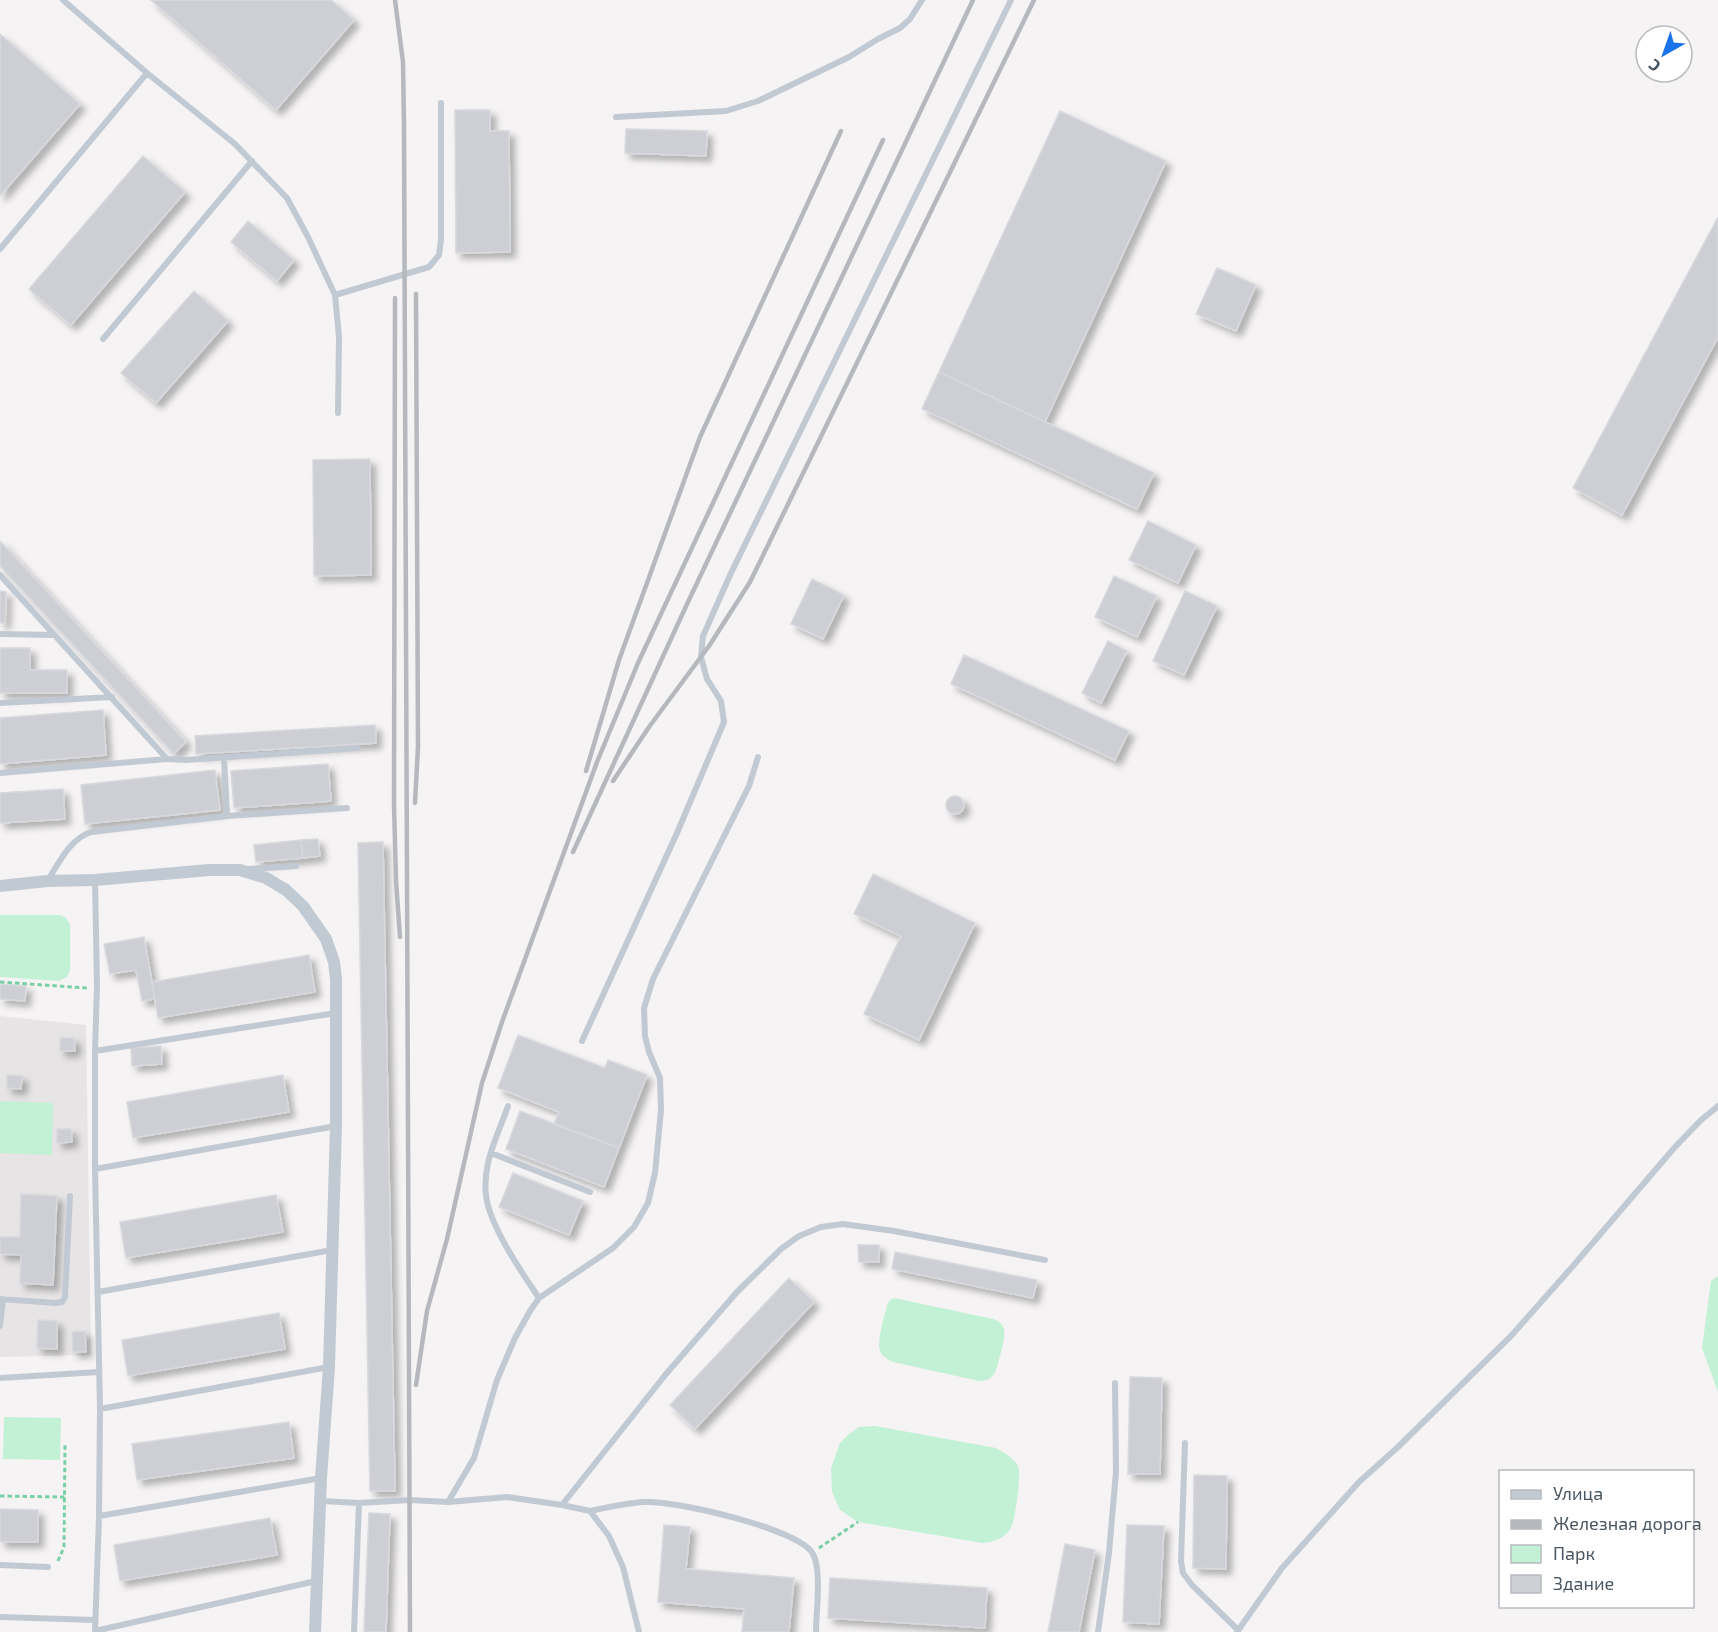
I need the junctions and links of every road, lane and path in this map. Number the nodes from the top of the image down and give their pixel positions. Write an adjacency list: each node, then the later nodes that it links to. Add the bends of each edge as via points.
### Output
1 (63, 0): 4 (lane)
2 (922, 0): 6 (lane, via 900,28 758,101 726,111)
3 (1011, 0): 32 (lane, via 731,573 704,636 701,657 707,679 721,700 724,722)
4 (147, 73): 7 (lane); 8 (lane)
5 (441, 103): 9 (lane, via 439,255 429,267)
6 (616, 117)
7 (252, 161): 9 (lane, via 287,198); 10 (lane)
8 (0, 249)
9 (335, 295): 11 (lane)
10 (103, 339)
11 (338, 413)
12 (0, 575): 14 (lane)
13 (0, 634): 14 (lane)
14 (54, 635): 15 (lane)
15 (112, 697): 16 (lane); 20 (lane)
16 (0, 703)
17 (358, 748): 18 (lane)
18 (224, 757): 20 (lane); 23 (lane)
19 (758, 757): 44 (lane, via 749,786 652,979 645,1008 645,1036 660,1078 661,1110 648,1203 634,1227 613,1248)
20 (167, 759): 21 (lane)
21 (0, 773)
22 (347, 808): 23 (lane)
23 (227, 816): 27 (lane, via 91,832 69,848)
24 (296, 866): 25 (lane)
25 (240, 870): 26 (street); 31 (street, via 266,878 286,890 303,906 326,939 334,962)
26 (95, 880): 27 (street); 30 (lane)
27 (47, 881): 28 (street)
28 (0, 886)
29 (0, 981): 30 (path, via 76,988)
30 (97, 986): 33 (lane)
31 (336, 1013): 33 (lane); 36 (street)
32 (582, 1041)
33 (95, 1051): 38 (lane)
34 (508, 1106): 37 (lane)
35 (1718, 1106): 71 (lane, via 1675,1147 1511,1336 1344,1498 1282,1568)
36 (336, 1126): 38 (lane); 41 (street)
37 (491, 1154): 39 (lane); 44 (lane, via 486,1196 491,1214 516,1264)
38 (95, 1169): 43 (lane)
39 (590, 1192)
40 (70, 1196): 45 (lane, via 65,1298 55,1303)
41 (332, 1250): 43 (lane); 47 (street)
42 (1045, 1260): 60 (lane, via 894,1230 843,1224 799,1236 737,1292)
43 (98, 1292): 48 (lane)
44 (539, 1298): 58 (lane, via 515,1338 497,1380 474,1458)
45 (1, 1299): 46 (lane)
46 (0, 1326)
47 (329, 1367): 51 (lane); 54 (street)
48 (99, 1372): 49 (lane); 51 (lane)
49 (0, 1378)
50 (1114, 1383): 76 (lane, via 1116,1472)
51 (100, 1409): 62 (lane)
52 (1185, 1443): 71 (lane, via 1181,1561 1184,1573)
53 (65, 1444): 56 (path)
54 (321, 1478): 57 (street); 62 (lane)
55 (0, 1496): 56 (path)
56 (65, 1497): 66 (path, via 64,1547 58,1561)
57 (321, 1501): 59 (lane); 67 (street)
58 (448, 1502): 59 (lane); 60 (lane, via 507,1497)
59 (359, 1503): 73 (lane)
60 (562, 1505): 61 (lane)
61 (590, 1511): 64 (lane, via 646,1502 685,1506 791,1537); 74 (lane, via 609,1536 623,1568)
62 (99, 1516): 69 (lane)
63 (858, 1522): 64 (path)
64 (813, 1552): 75 (lane, via 818,1572)
65 (0, 1565): 66 (lane)
66 (48, 1566)
67 (316, 1581): 70 (lane); 72 (street)
68 (0, 1617): 69 (lane)
69 (95, 1620): 70 (lane)
70 (95, 1631)
71 (1238, 1631)
72 (315, 1632)
73 (354, 1632)
74 (639, 1632)
75 (816, 1632)
76 (1098, 1632)

